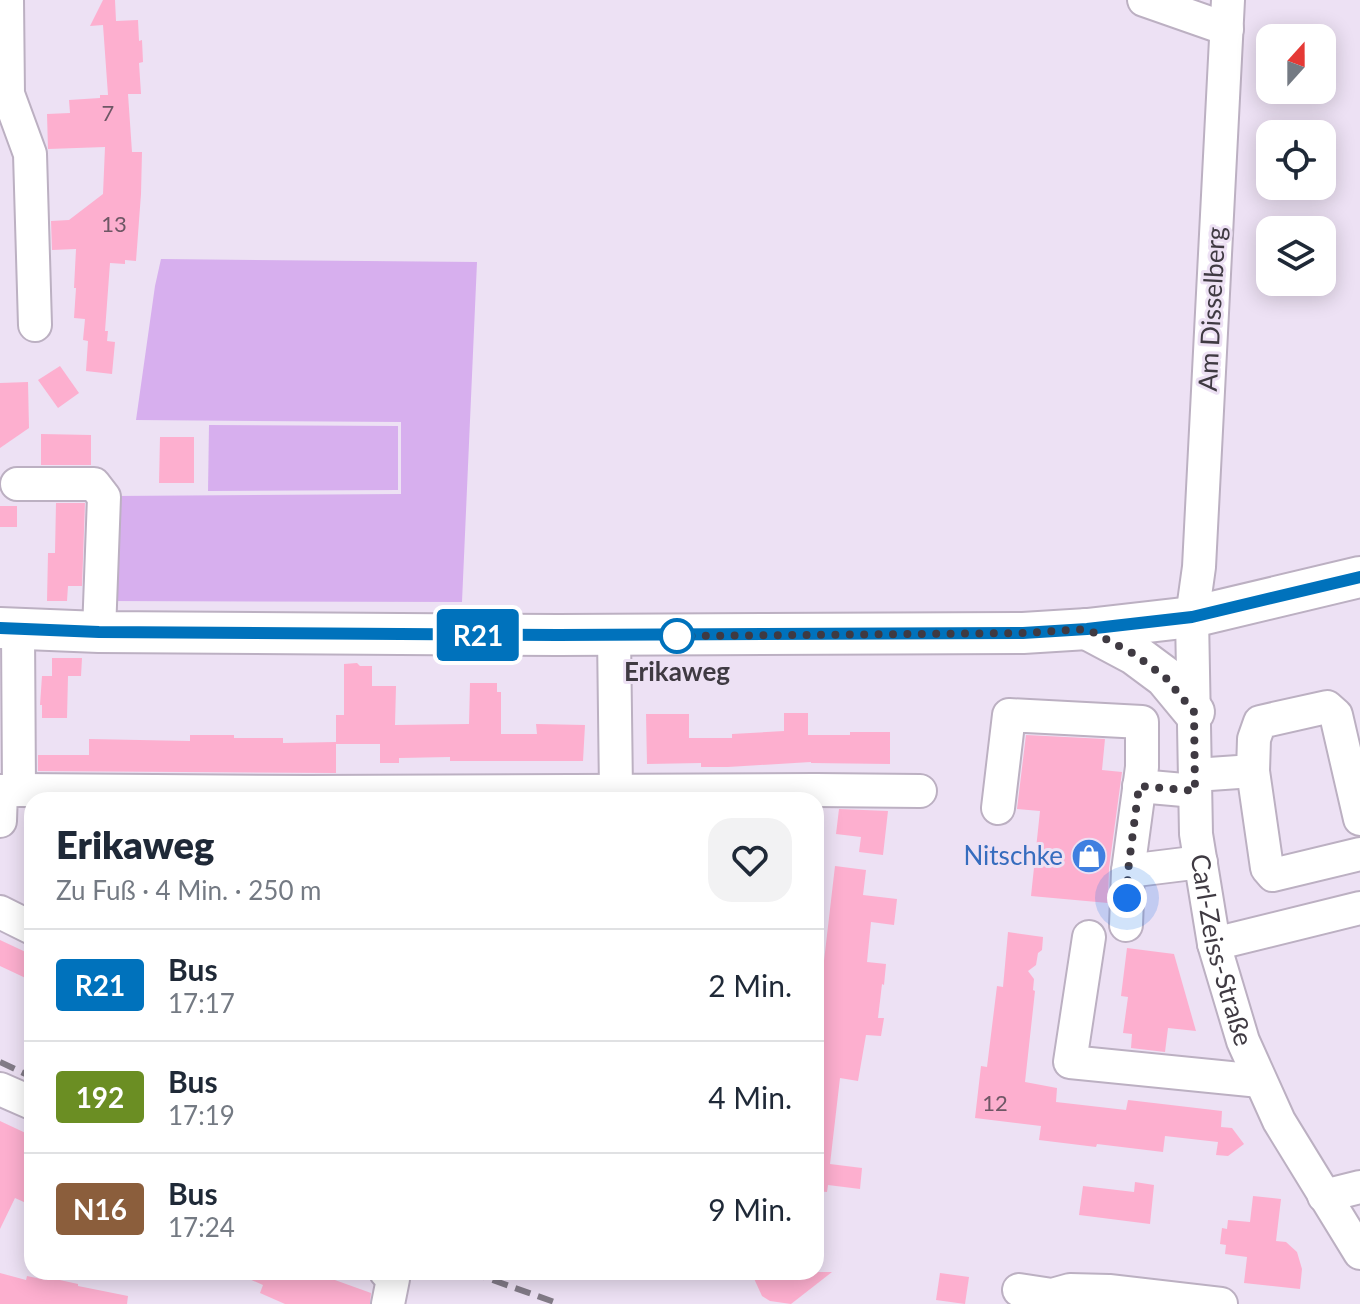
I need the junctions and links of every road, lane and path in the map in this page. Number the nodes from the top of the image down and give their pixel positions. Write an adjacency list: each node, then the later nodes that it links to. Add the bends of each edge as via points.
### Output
1 (7, 0): 4 (street, via 8,94 30,154)
2 (1144, 0): 3 (street)
3 (1228, 14): 7 (street, Am Disselberg, via 1199,567)
4 (35, 325)
5 (17, 484): 10 (street, via 94,484 104,497)
6 (1360, 577): 7 (main road)
7 (1192, 617): 9 (main road); 12 (street, Carl-Zeiss-Straße)
8 (9, 629): 10 (main road); 16 (street)
9 (1087, 629): 11 (main road); 12 (main road, via 1165,677)
10 (99, 632): 11 (main road)
11 (614, 635): 17 (street)
12 (1194, 712): 14 (street, Carl-Zeiss-Straße)
13 (1253, 771): 14 (street); 24 (street, via 1260,722 1327,707 1336,715); 26 (street, via 1267,868 1273,875)
14 (1195, 783): 15 (street); 27 (street, Carl-Zeiss-Straße)
15 (1139, 786): 23 (street, via 1142,722 1009,715); 28 (street)
16 (19, 790): 19 (street); 25 (street, via 1,791)
17 (616, 791): 20 (street); 21 (street)
18 (920, 791): 22 (street)
19 (115, 792)
20 (607, 792)
21 (666, 792)
22 (824, 795)
23 (998, 808)
24 (1360, 819)
25 (0, 821)
26 (1360, 854)
27 (1201, 862): 28 (street); 34 (street, Carl-Zeiss-Straße)
28 (1128, 871): 32 (street)
29 (1360, 908): 34 (street)
30 (0, 912): 31 (street)
31 (24, 924)
32 (1126, 925)
33 (1089, 937): 35 (street, via 1070,1062)
34 (1214, 944): 35 (street, Carl-Zeiss-Straße)
35 (1260, 1081): 39 (street, Carl-Zeiss-Straße)
36 (0, 1089): 37 (street)
37 (24, 1100)
38 (1360, 1187): 39 (street)
39 (1324, 1196): 40 (street, Carl-Zeiss-Straße)
40 (1360, 1253)
41 (393, 1280): 43 (street)
42 (1019, 1290): 44 (street, via 1052,1295 1109,1291)
43 (388, 1304)
44 (1221, 1304)

